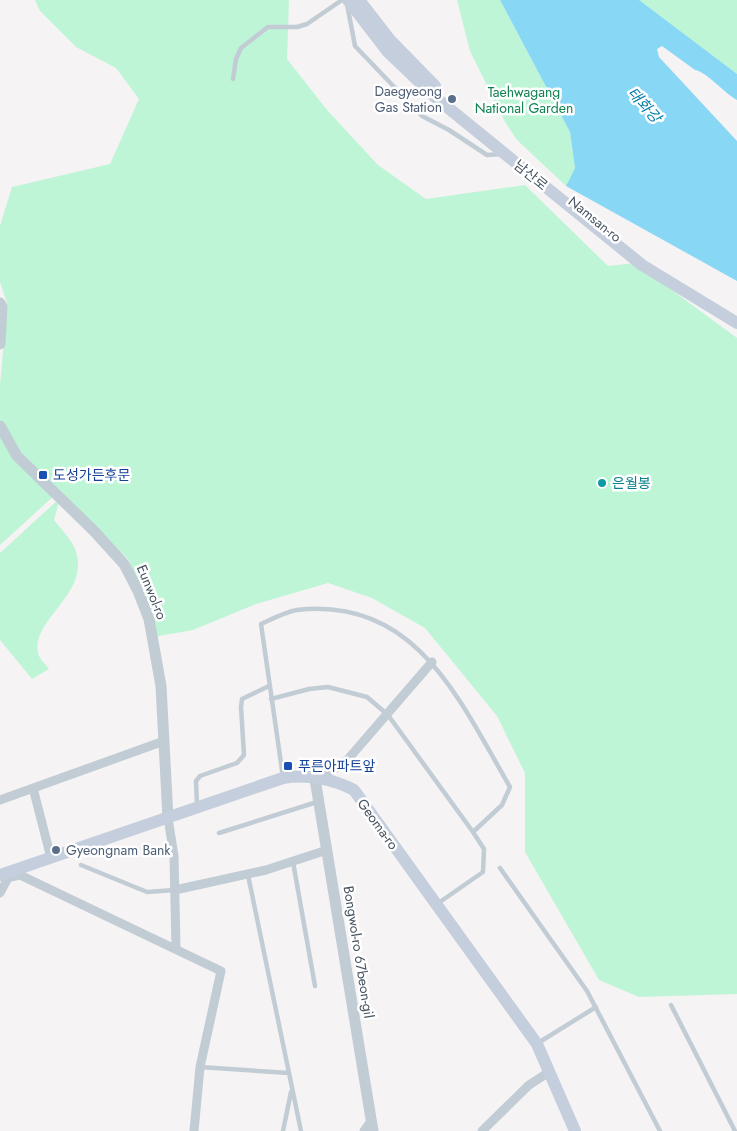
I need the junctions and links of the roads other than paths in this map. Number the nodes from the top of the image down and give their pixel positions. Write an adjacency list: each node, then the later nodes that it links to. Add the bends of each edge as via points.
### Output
1 (342, 0): 4 (lane, via 306,24 297,27 268,26 241,48)
2 (347, 0): 5 (main road, 남산로, via 388,52 436,98); 5 (lane, via 354,46 422,116 487,155)
3 (359, 0): 7 (main road, Namsan-ro, via 390,40 452,100 652,264)
4 (233, 79)
5 (505, 154): 8 (main road, 남산로, via 642,265)
6 (1, 306): 9 (street)
7 (737, 316)
8 (737, 323)
9 (0, 344)
10 (0, 426): 15 (street, Eunwol-ro, via 17,456 124,564 149,619 161,686)
11 (432, 662): 12 (lane, via 408,639 374,620 332,609 295,610 261,624); 14 (street); 23 (lane, via 464,708 510,787 502,805)
12 (269, 686): 13 (lane); 21 (lane, via 242,699 244,755 237,763 200,776 196,781)
13 (271, 699): 14 (lane, via 328,687 367,697); 16 (lane)
14 (388, 715): 17 (street, via 343,765); 23 (lane)
15 (164, 741): 18 (street); 22 (street, Eunwol-ro)
16 (283, 778): 17 (main road, Geoma-ro); 21 (main road, Geoma-ro)
17 (315, 778): 20 (street, Bongwol-ro 67beon-gil); 34 (main road, Geoma-ro, via 336,781 354,790)
18 (33, 788): 19 (street); 26 (street)
19 (0, 800)
20 (319, 801): 24 (lane); 25 (street, Bongwol-ro 67beon-gil)
21 (198, 808): 22 (main road, Geoma-ro)
22 (168, 818): 26 (main road, Geoma-ro); 32 (street)
23 (473, 832): 34 (lane, via 484,849 483,872)
24 (219, 833)
25 (327, 850): 27 (street); 44 (street, Bongwol-ro 67beon-gil)
26 (51, 858): 31 (main road, Geoma-ro)
27 (292, 861): 30 (street); 36 (lane)
28 (80, 865): 32 (lane, via 147,892)
29 (500, 868): 38 (lane)
30 (248, 875): 32 (street); 42 (lane)
31 (4, 877): 33 (street); 35 (street, via 20,875)
32 (175, 890): 35 (street)
33 (0, 893)
34 (436, 904): 39 (main road, Geoma-ro)
35 (176, 949): 40 (street, via 221,971)
36 (315, 986)
37 (670, 1005): 52 (lane)
38 (596, 1007): 39 (lane); 51 (lane)
39 (537, 1044): 41 (main road, Geoma-ro)
40 (200, 1066): 42 (lane); 45 (street)
41 (549, 1072): 49 (street, via 529,1085); 50 (main road, Geoma-ro)
42 (289, 1073): 43 (lane)
43 (292, 1088): 46 (lane); 47 (lane)
44 (372, 1126): 48 (street)
45 (194, 1131)
46 (283, 1131)
47 (300, 1131)
48 (364, 1131)
49 (482, 1131)
50 (575, 1131)
51 (660, 1131)
52 (735, 1131)

